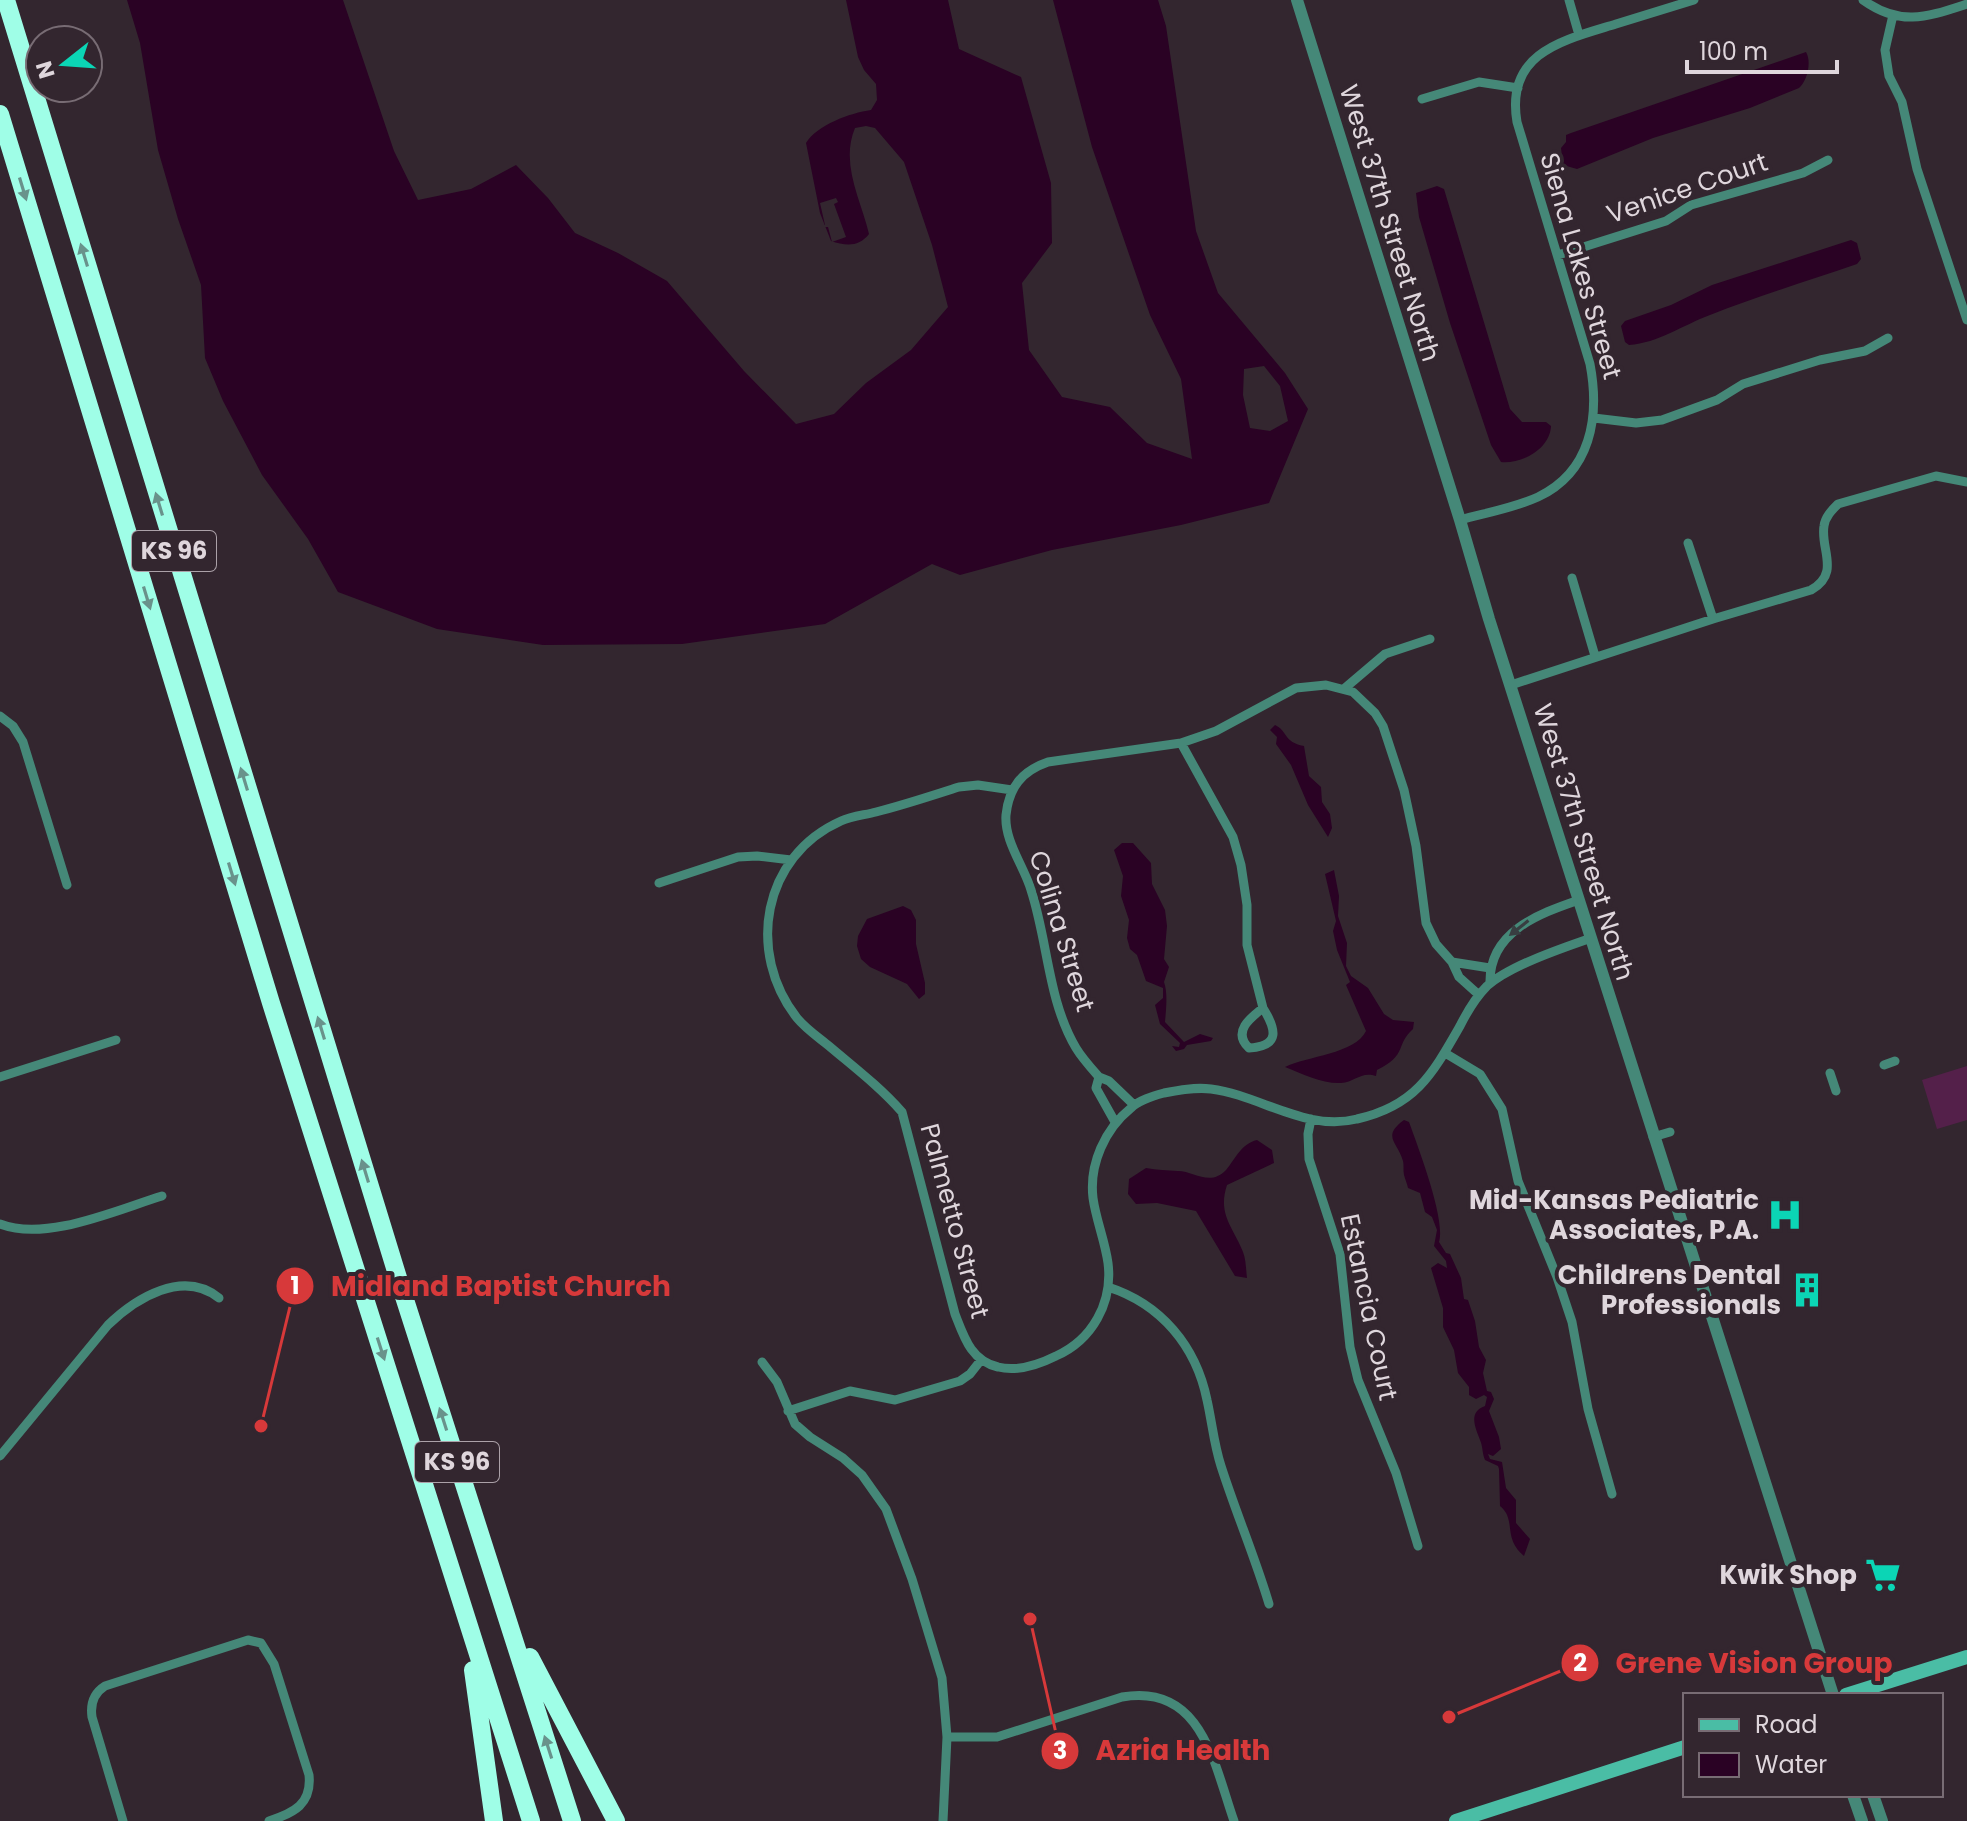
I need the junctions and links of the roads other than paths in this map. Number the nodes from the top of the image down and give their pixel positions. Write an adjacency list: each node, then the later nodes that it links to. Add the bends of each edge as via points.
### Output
1 (6, 0): 60 (highway, KS 96, one-way to 1)
2 (1297, 0): 18 (street, West 37th Street North)
3 (1569, 0): 8 (street)
4 (1694, 0): 8 (street)
5 (1863, 0): 7 (street)
6 (1967, 4): 7 (street, via 1922,18)
7 (1893, 15): 14 (street, via 1885,50 1889,76 1902,102 1917,169)
8 (1579, 35): 9 (street, via 1536,56)
9 (1518, 88): 10 (street, via 1479,82); 13 (street, Siena Lakes Street, via 1519,129)
10 (1422, 99)
11 (0, 114): 59 (highway, KS 96, one-way to 59)
12 (1828, 160): 13 (street, Venice Court)
13 (1558, 255): 16 (street, Siena Lakes Street, via 1590,364)
14 (1967, 320)
15 (1888, 338): 16 (street, via 1865,351 1743,384 1717,400 1662,420)
16 (1594, 418): 18 (street, Siena Lakes Street, via 1579,462 1556,487 1535,499)
17 (1967, 482): 21 (street, via 1936,476 1838,504 1824,525 1827,572 1818,586)
18 (1460, 520): 24 (street, West 37th Street North)
19 (1688, 543): 21 (street)
20 (1572, 578): 23 (street)
21 (1713, 619): 23 (street)
22 (1430, 639): 25 (street, via 1385,654)
23 (1595, 656): 24 (street)
24 (1511, 685): 32 (street, West 37th Street North)
25 (1345, 688): 27 (street, via 1296,688 1229,725); 34 (street, via 1383,726 1411,819 1426,923)
26 (0, 716): 31 (street, via 23,742)
27 (1181, 743): 28 (street, via 1048,762 1025,773); 38 (street, via 1233,837 1247,905 1247,945)
28 (1012, 790): 29 (street, via 959,787 841,820); 43 (street, Colina Street, via 1007,831 1039,915 1060,1012 1076,1048)
29 (791, 860): 30 (street, via 738,857); 54 (street, Palmetto Street, via 768,914 767,951 775,979 799,1021 902,1112 955,1314)
30 (659, 883)
31 (67, 885)
32 (1579, 900): 33 (street, West 37th Street North); 35 (street, one-way to 35, via 1540,913 1514,930)
33 (1591, 938): 36 (street, via 1543,955); 49 (street, West 37th Street North)
34 (1452, 962): 35 (street); 37 (street, via 1459,977)
35 (1490, 968): 36 (street)
36 (1490, 983): 37 (street)
37 (1479, 995): 40 (street)
38 (1263, 1008)
39 (116, 1040): 42 (street)
40 (1445, 1053): 46 (street, via 1414,1095 1386,1111 1341,1122); 58 (street, via 1480,1074 1502,1109 1518,1181 1572,1322 1588,1409)
41 (1830, 1073): 44 (street)
42 (0, 1077)
43 (1099, 1077): 45 (street, Colina Street); 47 (street, Colina Street, via 1096,1088)
44 (1836, 1091)
45 (1134, 1105): 46 (street, via 1172,1091 1209,1088); 47 (street)
46 (1311, 1119): 61 (street, Estancia Court, via 1309,1159 1340,1254 1358,1380 1396,1473)
47 (1115, 1122): 52 (street, via 1094,1166 1093,1197)
48 (1670, 1132): 49 (street)
49 (1653, 1137): 64 (street, West 37th Street North)
50 (162, 1196): 51 (street, via 56,1228 32,1231)
51 (0, 1224)
52 (1108, 1287): 54 (street, via 1095,1324 1063,1353 1026,1368 1006,1369); 62 (street, via 1158,1313 1183,1341 1200,1373 1217,1455)
53 (219, 1298): 57 (street, via 202,1288 179,1286 121,1313)
54 (981, 1360): 56 (street, via 960,1381 895,1400 850,1391)
55 (762, 1362): 56 (street)
56 (788, 1411): 66 (street, via 810,1437 862,1475 886,1509 942,1678)
57 (0, 1456)
58 (1612, 1494)
59 (428, 1497): 72 (highway, via 474,1676); 73 (highway, KS 96)
60 (478, 1528): 74 (highway, KS 96, one-way to 60); 75 (highway, via 516,1629)
61 (1418, 1546)
62 (1269, 1604)
63 (1967, 1657): 65 (main road)
64 (1832, 1693)
65 (1852, 1693)
66 (947, 1737): 76 (street); 77 (street, via 997,1737 1122,1697 1164,1699 1203,1733)
67 (1683, 1748): 78 (main road)
68 (1854, 1797): 79 (street)
69 (1874, 1797): 80 (street)
70 (123, 1821): 71 (street, via 92,1717 97,1691 248,1640 261,1643 274,1664 309,1775 305,1803)
71 (269, 1821)
72 (494, 1821)
73 (531, 1821)
74 (572, 1821)
75 (616, 1821)
76 (943, 1821)
77 (1234, 1821)
78 (1456, 1821)
79 (1862, 1821)
80 (1882, 1821)

